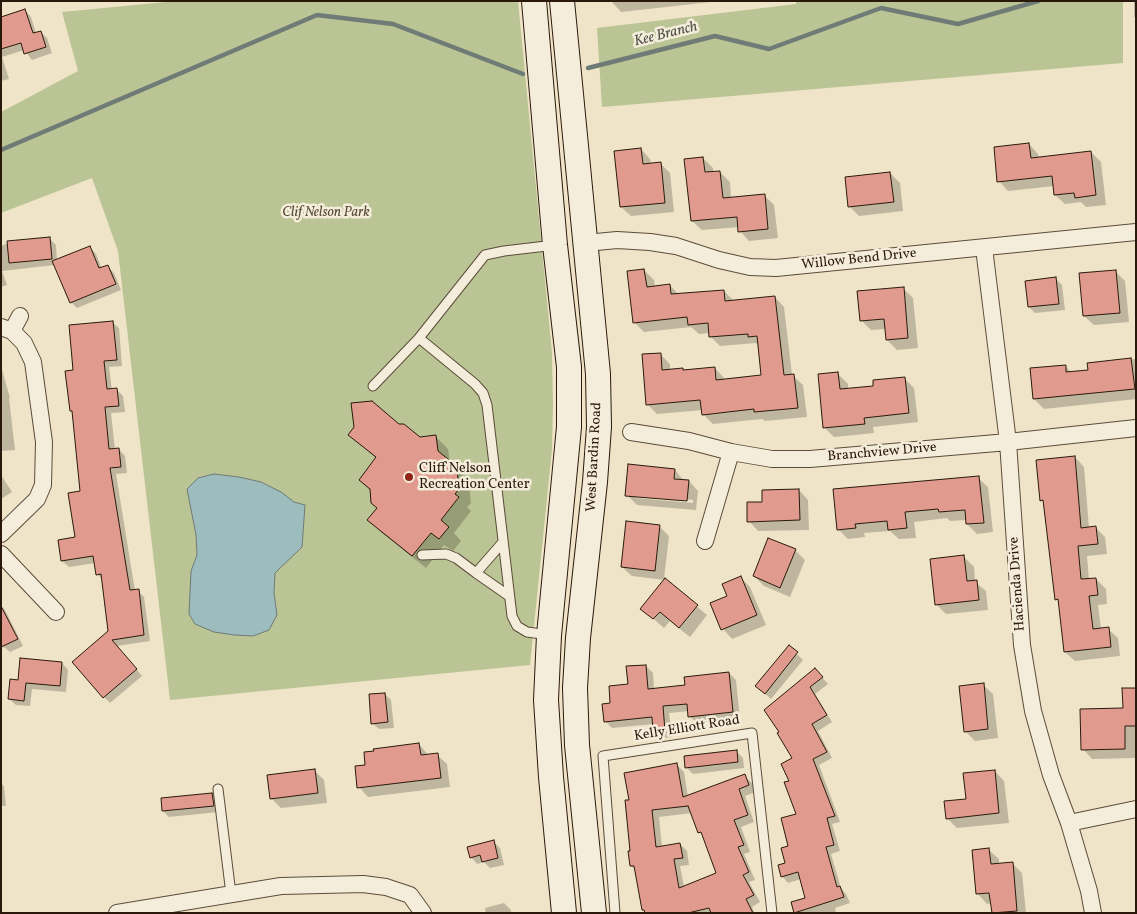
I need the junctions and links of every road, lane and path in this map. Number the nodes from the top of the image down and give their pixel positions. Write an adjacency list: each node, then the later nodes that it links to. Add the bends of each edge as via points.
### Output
1 (534, 1): 6 (street, West Bardin Road)
2 (562, 1): 3 (street, West Bardin Road)
3 (582, 208): 5 (street, West Bardin Road); 6 (street, via 568,234)
4 (1136, 232): 7 (street, Willow Bend Drive)
5 (586, 243): 7 (street, Willow Bend Drive, via 617,240 650,242 750,267 776,268); 8 (street, West Bardin Road)
6 (555, 245): 8 (street, via 576,259); 11 (lane, via 486,255); 25 (street, West Bardin Road, via 569,367 569,427)
7 (984, 248): 15 (street, Hacienda Drive)
8 (589, 282): 26 (street, West Bardin Road, via 598,374 599,427)
9 (20, 316): 10 (street)
10 (6, 329): 17 (street, via 24,342 33,362 44,442 43,485 36,499)
11 (419, 338): 12 (lane); 19 (lane, via 483,393)
12 (373, 386)
13 (1136, 428): 15 (street, Branchview Drive)
14 (631, 432): 16 (street, Branchview Drive, via 689,441)
15 (1008, 442): 16 (street, Branchview Drive, via 810,459 772,459); 29 (street, Hacienda Drive, via 1022,645 1033,710)
16 (731, 452): 18 (street)
17 (1, 534)
18 (705, 541)
19 (503, 542): 22 (lane); 23 (lane)
20 (1, 554): 24 (street)
21 (422, 555): 22 (lane, via 446,554)
22 (476, 573): 23 (lane)
23 (509, 596): 25 (lane, via 517,626 527,632)
24 (56, 612)
25 (549, 635): 26 (street); 33 (street, West Bardin Road, via 546,700)
26 (578, 638): 34 (street, West Bardin Road, via 575,688 577,745)
27 (218, 789): 30 (lane)
28 (1136, 809): 29 (street)
29 (1069, 823): 37 (street, Hacienda Drive)
30 (231, 894): 31 (street); 32 (street, via 281,886 363,884 410,895)
31 (117, 913)
32 (423, 913)
33 (564, 913)
34 (594, 913)
35 (616, 913): 36 (lane, Kelly Elliott Road, via 603,756 752,732)
36 (772, 913)
37 (1093, 913)

